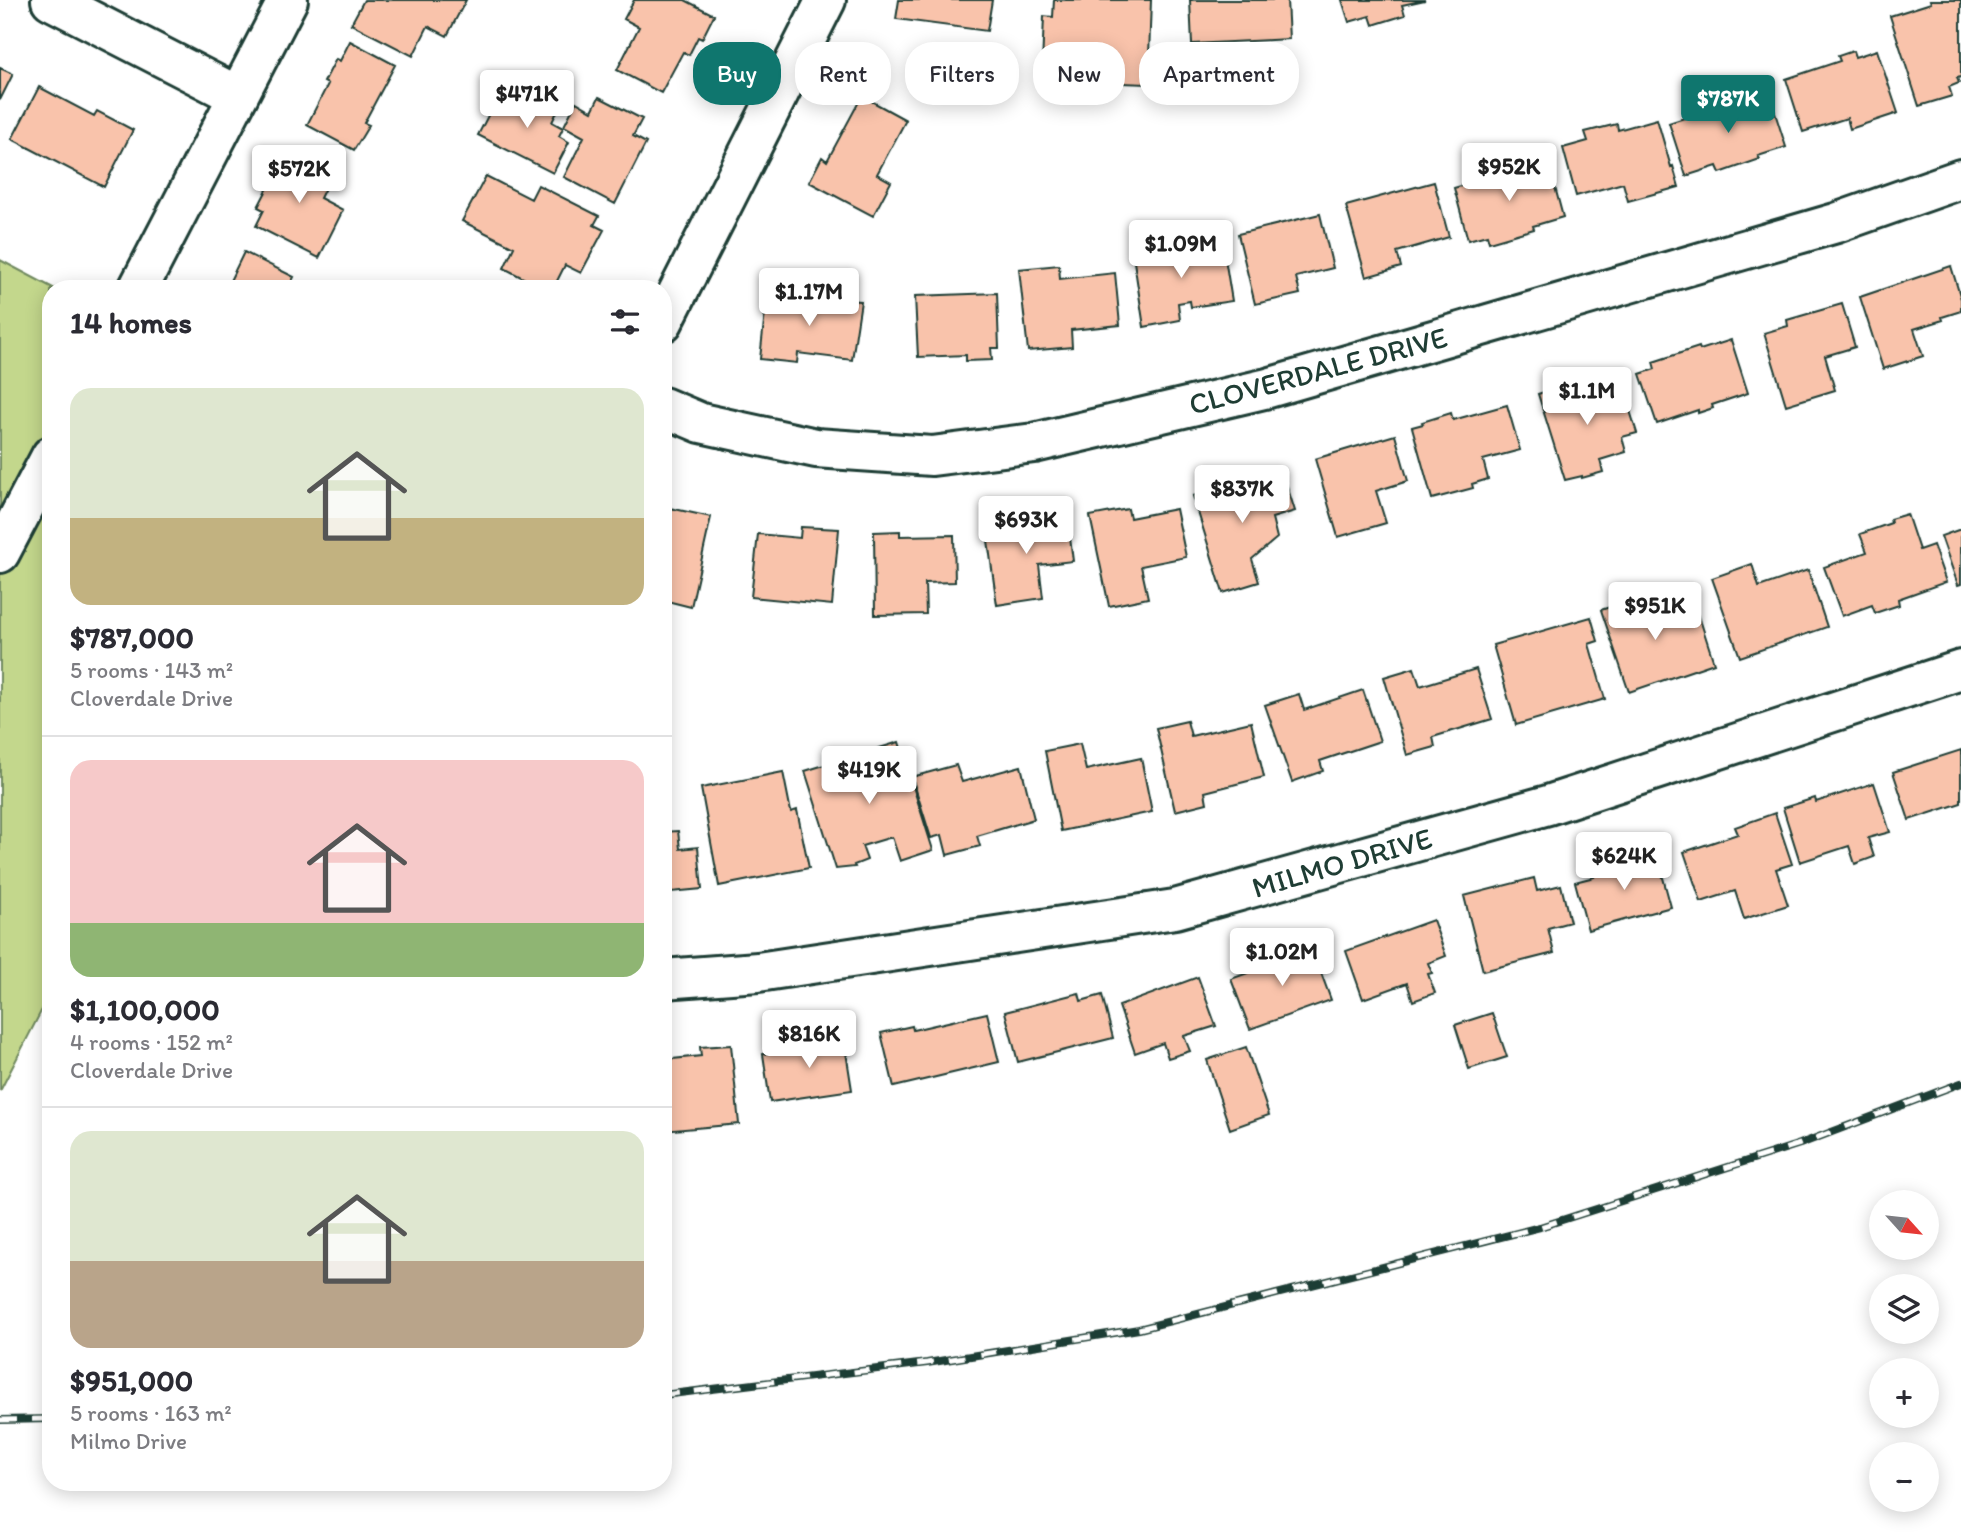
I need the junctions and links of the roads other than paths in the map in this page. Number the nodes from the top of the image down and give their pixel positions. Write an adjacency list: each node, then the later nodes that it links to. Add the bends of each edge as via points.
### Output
1 (51, 0): 4 (street)
2 (288, 0): 4 (street)
3 (826, 0): 7 (street)
4 (239, 96): 6 (street)
5 (1961, 180): 8 (street, CLOVERDALE DRIVE, via 1836,223 1268,388 1034,443 932,456 816,448 701,423)
6 (143, 280)
7 (672, 304)
8 (672, 411)
9 (42, 473): 10 (street)
10 (0, 553)
11 (1961, 670): 12 (street, MILMO DRIVE, via 1548,805 1175,909 758,972)
12 (672, 978)

